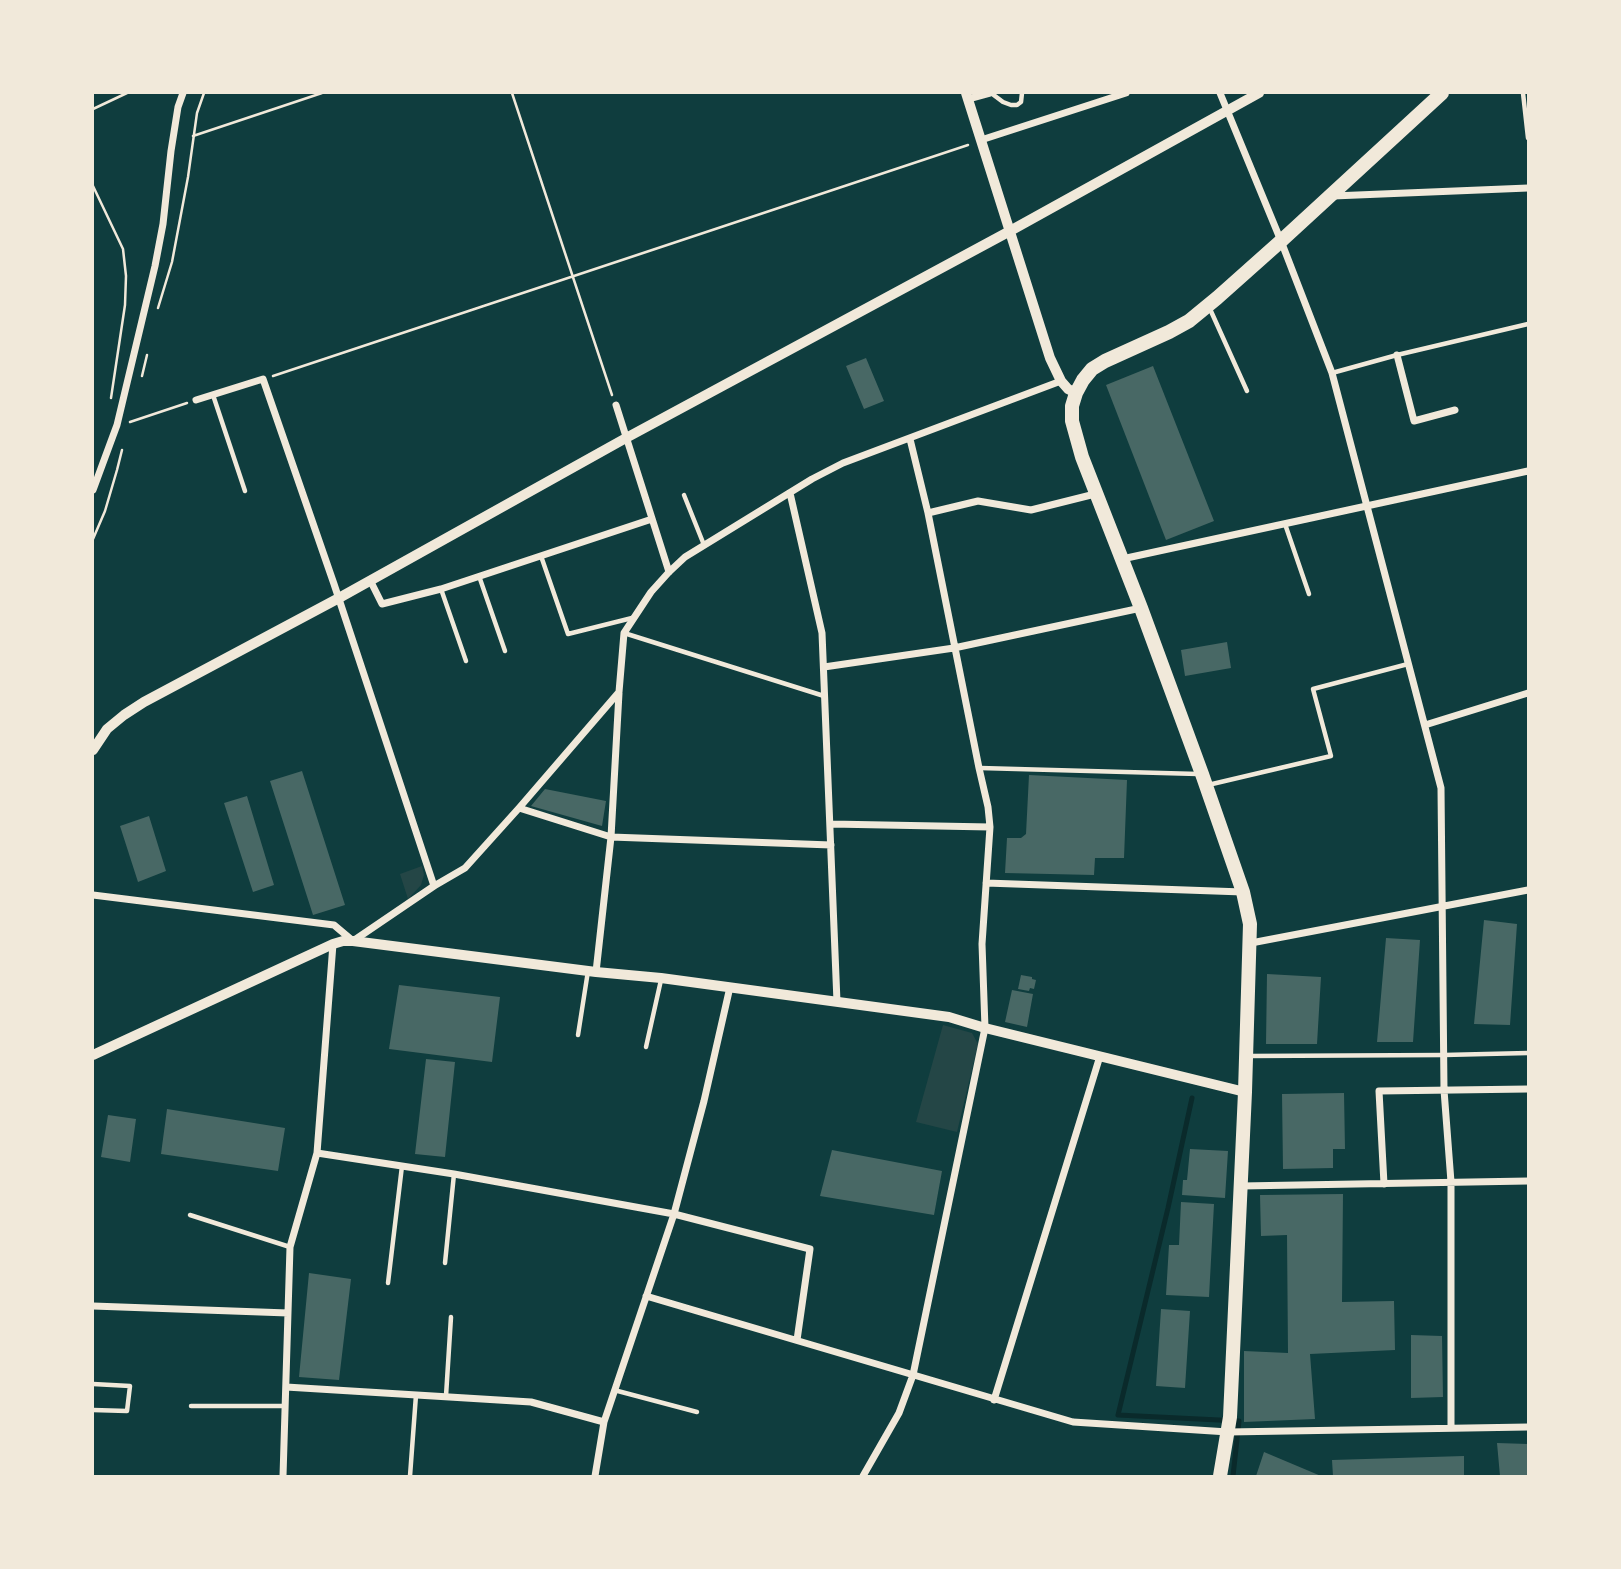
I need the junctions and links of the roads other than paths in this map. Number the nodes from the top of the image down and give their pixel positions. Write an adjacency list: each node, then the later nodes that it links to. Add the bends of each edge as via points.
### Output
1 (183, 93): 31 (street, via 163,224 117,425)
2 (991, 93): 3 (lane, via 1012,105 1021,102); 9 (street)
3 (1022, 93)
4 (1126, 93): 12 (street)
5 (1220, 93): 10 (street)
6 (1259, 93): 10 (street)
7 (1442, 93): 14 (main road)
8 (1524, 93): 11 (lane)
9 (967, 96): 12 (street)
10 (1227, 110): 15 (street); 16 (street)
11 (1528, 138)
12 (981, 140): 15 (street)
13 (1528, 188): 14 (street)
14 (1329, 196): 16 (main road)
15 (1010, 230): 21 (street); 28 (street)
16 (1281, 241): 17 (main road); 20 (street)
17 (1209, 305): 22 (lane); 23 (main road, via 1169,332 1092,369)
18 (1528, 324): 19 (lane)
19 (1397, 355): 20 (lane); 27 (street, via 1414,421)
20 (1332, 373): 36 (street)
21 (1061, 381): 23 (street); 29 (street)
22 (1247, 391)
23 (1076, 393): 34 (main road, via 1072,421)
24 (213, 395): 25 (street); 32 (lane); 48 (street, via 263,379)
25 (196, 400)
26 (616, 405): 28 (street)
27 (1455, 410)
28 (626, 438): 38 (street); 45 (street)
29 (910, 439): 33 (street, via 843,463); 37 (street)
30 (1528, 471): 36 (street)
31 (93, 490)
32 (245, 491)
33 (790, 493): 40 (street); 56 (street, via 822,633)
34 (1095, 494): 37 (street, via 1031,510 978,501); 42 (main road)
35 (684, 495): 40 (lane)
36 (1367, 506): 39 (street); 55 (street)
37 (928, 513): 52 (street)
38 (652, 519): 41 (street); 43 (street)
39 (1285, 524): 42 (street); 47 (lane)
40 (704, 545): 43 (street)
41 (541, 556): 44 (street); 50 (lane, via 568,634)
42 (1121, 559): 49 (main road)
43 (669, 572): 50 (street)
44 (479, 576): 46 (street); 53 (lane)
45 (370, 580): 46 (street, via 382,604); 48 (street)
46 (441, 589): 54 (lane)
47 (1309, 594)
48 (339, 598): 61 (street, via 124,715); 70 (street)
49 (1141, 608): 52 (street); 63 (main road)
50 (633, 618): 51 (street)
51 (624, 633): 57 (street); 59 (lane)
52 (954, 648): 56 (street); 62 (street)
53 (505, 651)
54 (466, 661)
55 (1408, 664): 60 (street); 63 (lane, via 1313,689 1331,756)
56 (824, 667): 59 (street)
57 (619, 692): 64 (street); 67 (street)
58 (1528, 693): 60 (street)
59 (825, 696): 65 (street)
60 (1425, 725): 74 (street, via 1441,788)
61 (93, 750)
62 (979, 768): 63 (lane); 66 (street)
63 (1204, 780): 72 (main road)
64 (519, 808): 67 (street); 70 (street, via 465,868)
65 (831, 824): 66 (street); 68 (street)
66 (990, 827): 69 (street)
67 (611, 837): 68 (street); 78 (street)
68 (831, 845): 81 (street)
69 (986, 883): 72 (street); 82 (street, via 982,944)
70 (434, 886): 75 (street)
71 (1528, 890): 74 (street)
72 (1243, 892): 76 (main road)
73 (93, 895): 75 (street, via 334,925)
74 (1443, 907): 76 (street); 87 (street)
75 (353, 941): 77 (street); 78 (street)
76 (1251, 943): 89 (main road)
77 (333, 944): 86 (street); 93 (street)
78 (592, 972): 79 (street); 83 (lane)
79 (661, 978): 80 (street); 84 (lane)
80 (730, 987): 81 (street); 100 (street)
81 (837, 1002): 82 (street, via 937,1014)
82 (985, 1028): 88 (street); 110 (street)
83 (578, 1035)
84 (646, 1047)
85 (1528, 1053): 87 (lane)
86 (93, 1055)
87 (1444, 1055): 89 (lane); 91 (street)
88 (1100, 1056): 92 (street); 116 (street)
89 (1246, 1056): 92 (main road)
90 (1528, 1089): 91 (street)
91 (1444, 1090): 97 (street); 98 (street, via 1379,1091)
92 (1245, 1092): 99 (main road)
93 (317, 1153): 94 (street); 102 (street)
94 (402, 1166): 95 (street); 104 (lane)
95 (454, 1174): 100 (street); 103 (lane)
96 (1528, 1181): 97 (street)
97 (1451, 1182): 98 (street); 123 (street)
98 (1384, 1184): 99 (street)
99 (1241, 1186): 124 (main road)
100 (674, 1214): 105 (street); 109 (street, via 810,1249)
101 (190, 1215): 102 (lane)
102 (290, 1247): 107 (street)
103 (445, 1263)
104 (388, 1283)
105 (646, 1296): 109 (street); 113 (street)
106 (93, 1307): 107 (street)
107 (288, 1314): 112 (street)
108 (451, 1317): 115 (lane)
109 (797, 1340): 110 (street)
110 (913, 1375): 116 (street); 128 (street, via 899,1413)
111 (93, 1384): 119 (lane, via 130,1386 127,1411)
112 (286, 1387): 114 (street); 118 (street)
113 (614, 1390): 120 (lane); 121 (street)
114 (416, 1395): 115 (street); 126 (lane)
115 (446, 1396): 121 (street, via 531,1402)
116 (994, 1400): 124 (street, via 1073,1423)
117 (191, 1406): 118 (lane)
118 (285, 1406): 125 (street)
119 (93, 1410)
120 (697, 1412)
121 (604, 1422): 127 (street)
122 (1528, 1427): 123 (street)
123 (1451, 1428): 124 (street)
124 (1228, 1432): 129 (main road)
125 (283, 1476)
126 (410, 1476)
127 (595, 1476)
128 (863, 1476)
129 (1220, 1476)

